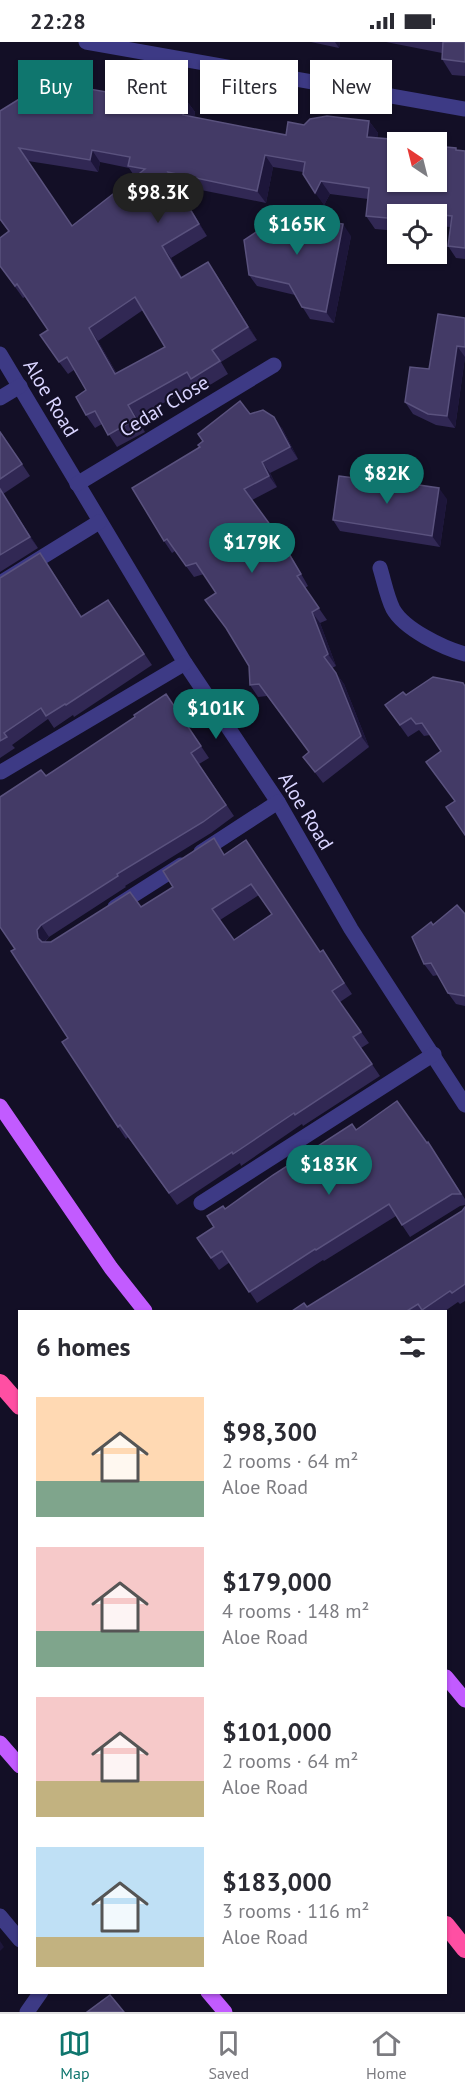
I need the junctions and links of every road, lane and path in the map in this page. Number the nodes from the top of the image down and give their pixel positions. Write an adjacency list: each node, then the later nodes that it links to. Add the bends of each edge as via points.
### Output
1 (86, 42): 2 (street)
2 (465, 109)
3 (0, 354): 5 (street, Aloe Road)
4 (274, 365): 7 (street, Cedar Close)
5 (20, 386): 6 (street); 7 (street, Aloe Road)
6 (0, 398)
7 (77, 484): 8 (street, Aloe Road)
8 (99, 522): 10 (street); 12 (street, Aloe Road)
9 (380, 568): 11 (street, via 393,610 417,633)
10 (0, 583)
11 (465, 654)
12 (185, 663): 13 (street); 14 (street, Aloe Road)
13 (1, 772)
14 (278, 802): 15 (street); 16 (street, Aloe Road, via 351,929)
15 (103, 914)
16 (434, 1054): 17 (street, Aloe Road); 19 (street)
17 (465, 1105)
18 (0, 1106): 20 (main road, via 111,1269)
19 (201, 1203)
20 (144, 1310)
21 (0, 1383): 22 (highway)
22 (18, 1404)
23 (447, 1678): 24 (main road)
24 (465, 1700)
25 (0, 1743): 26 (main road)
26 (18, 1764)
27 (0, 1916): 29 (street)
28 (447, 1926): 30 (highway)
29 (18, 1938)
30 (465, 1949)
31 (40, 1994): 33 (street)
32 (210, 1994): 34 (main road)
33 (27, 2012)
34 (225, 2012)

